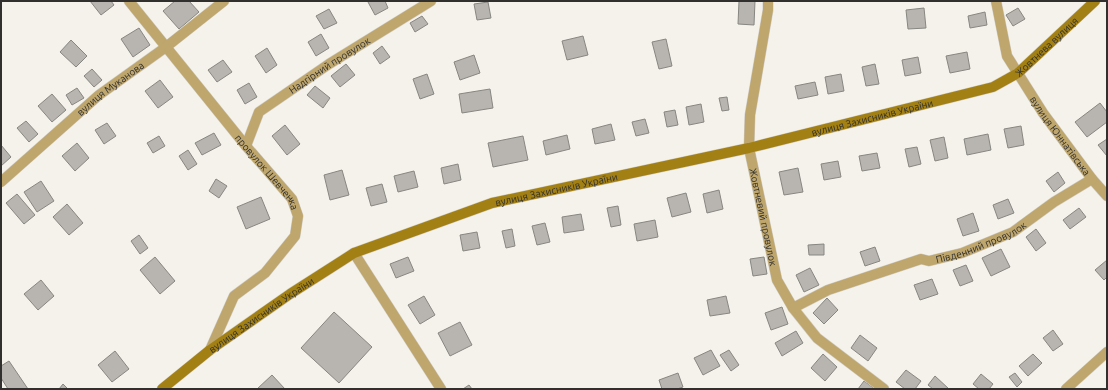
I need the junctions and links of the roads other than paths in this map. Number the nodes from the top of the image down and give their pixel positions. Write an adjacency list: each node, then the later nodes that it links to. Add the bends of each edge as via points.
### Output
1 (129, 1): 7 (street, провулок Шевченка)
2 (224, 1): 7 (street, вулиця Муканова)
3 (431, 1): 10 (street, Надгірний провулок, via 329,64 259,112)
4 (768, 1): 11 (street, Жовтневий провулок, via 750,115)
5 (996, 1): 8 (street, вулиця Юннатівська, via 1007,56)
6 (1095, 1): 8 (street, Жовтнева вулиця)
7 (166, 47): 10 (street, провулок Шевченка); 13 (street, вулиця Муканова, via 99,95)
8 (1018, 73): 9 (street, Жовтнева вулиця); 12 (street, вулиця Юннатівська, via 1043,113)
9 (993, 87): 11 (street, вулиця Захисників України)
10 (246, 146): 17 (street, провулок Шевченка, via 292,199 298,216 296,230 264,273 234,296)
11 (749, 148): 15 (street, вулиця Захисників України, via 492,203); 16 (street, Жовтневий провулок, via 778,280)
12 (1092, 179): 14 (street, вулиця Юннатівська); 16 (street, Південний провулок, via 1054,202 1013,232 962,253 929,261 920,259 835,288)
13 (1, 182)
14 (1107, 196)
15 (354, 253): 17 (street, вулиця Захисників України); 20 (street)
16 (793, 308): 21 (street, Жовтневий провулок, via 817,338)
17 (210, 350): 19 (street, вулиця Захисників України)
18 (1107, 352): 22 (street)
19 (162, 389)
20 (441, 389)
21 (884, 389)
22 (1066, 389)

